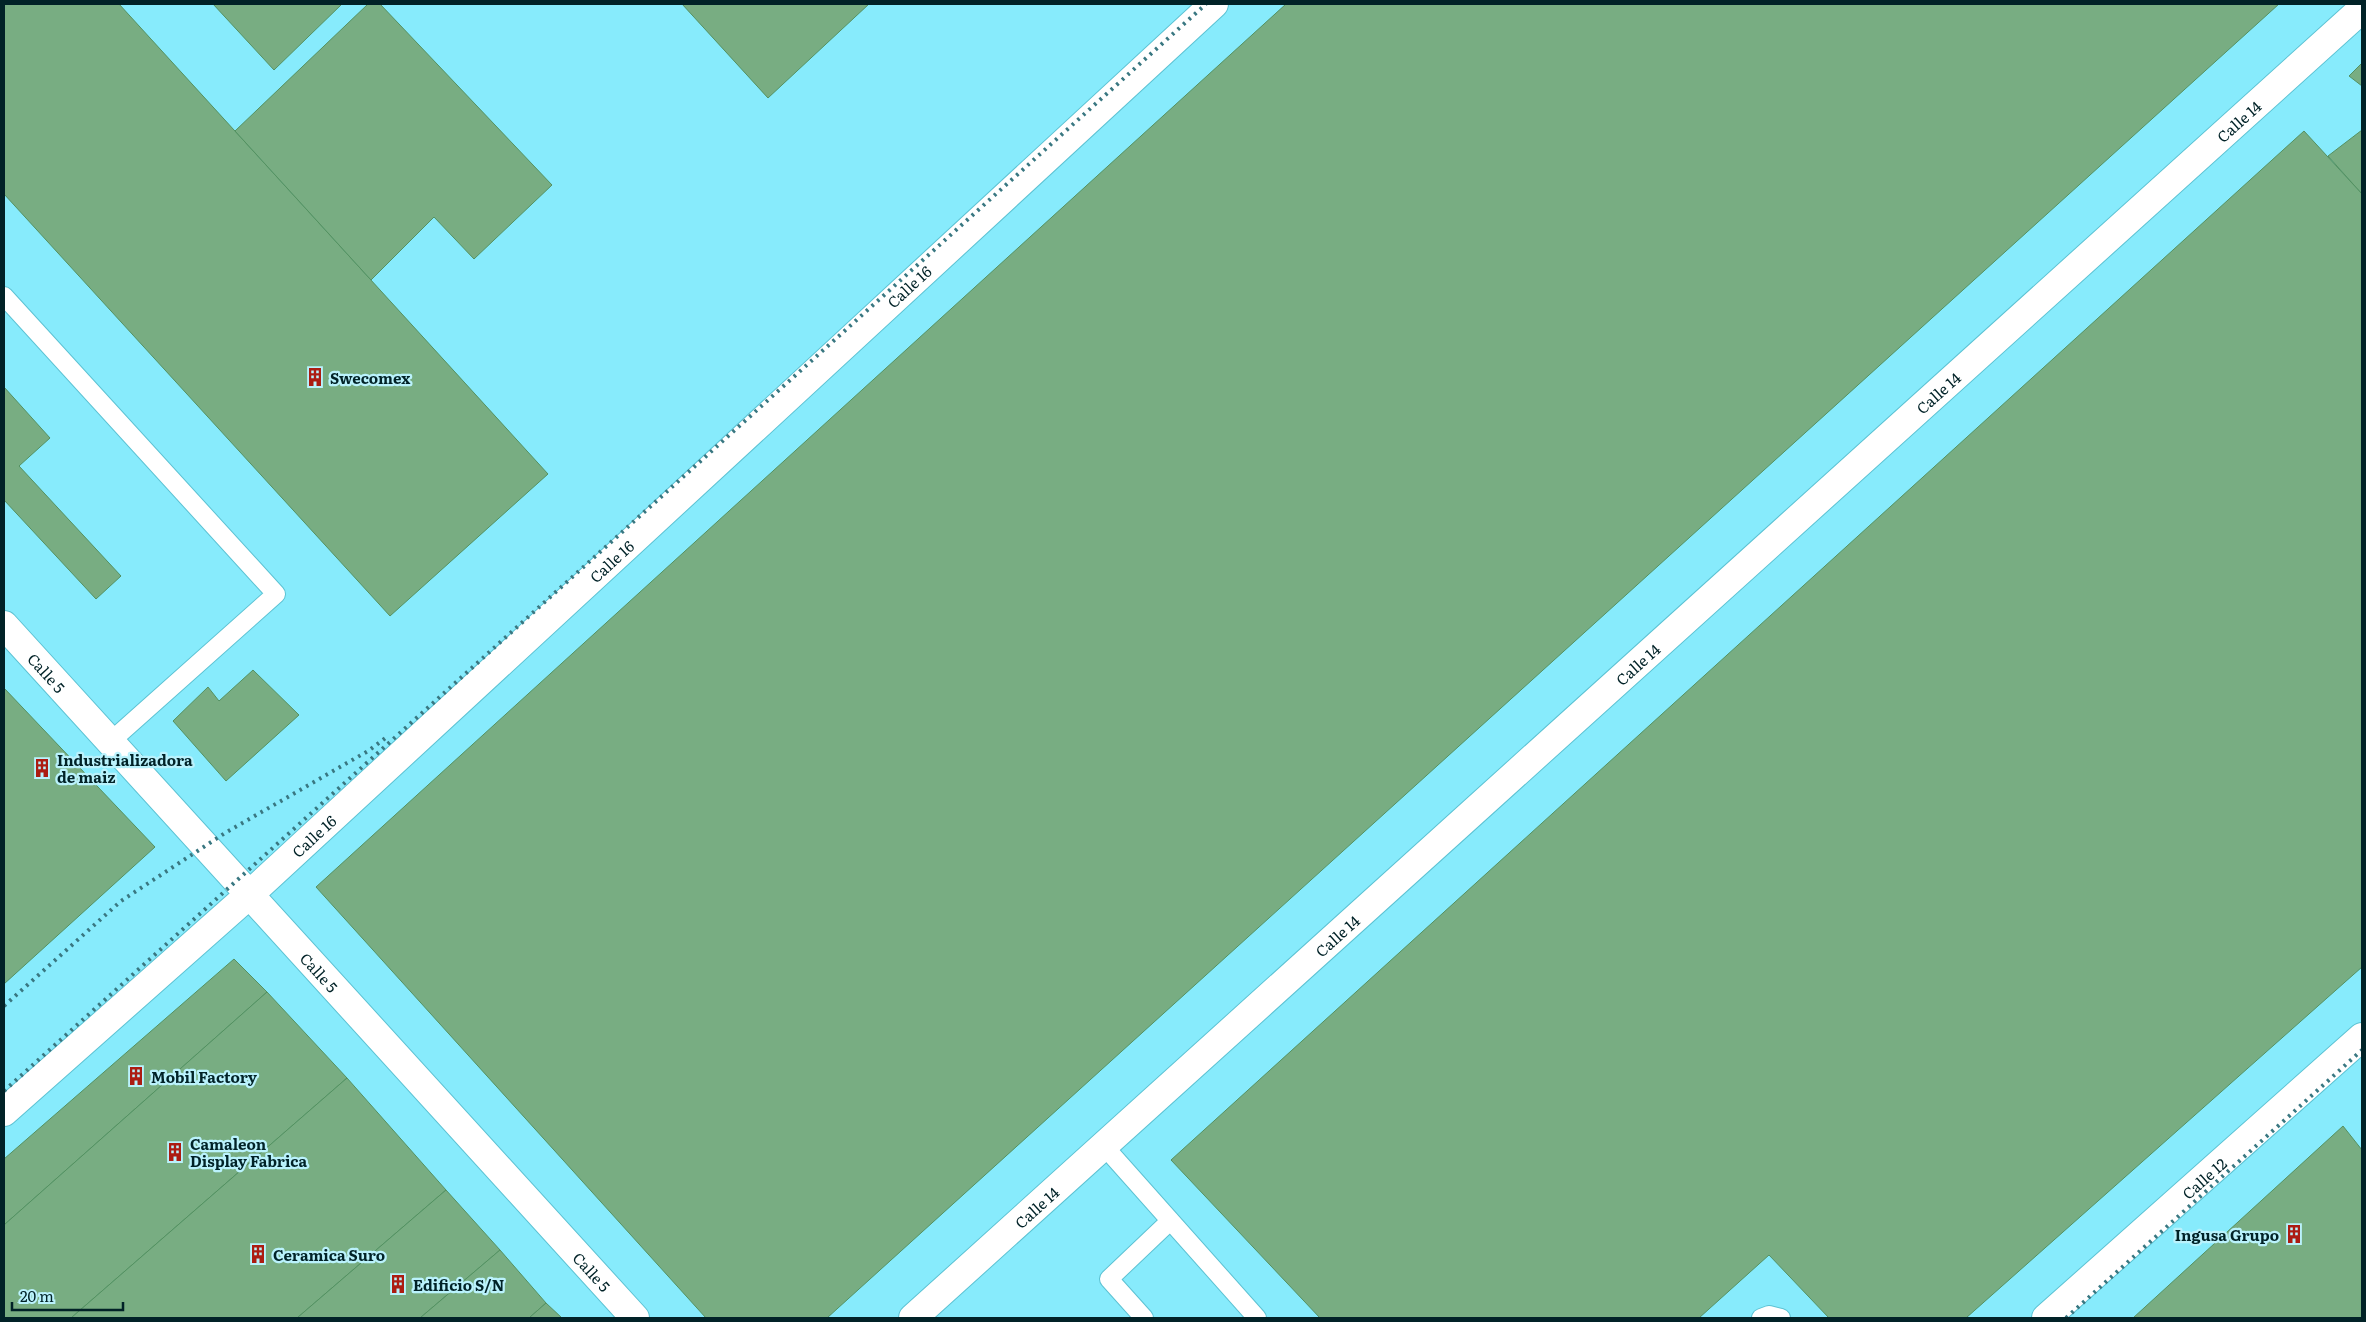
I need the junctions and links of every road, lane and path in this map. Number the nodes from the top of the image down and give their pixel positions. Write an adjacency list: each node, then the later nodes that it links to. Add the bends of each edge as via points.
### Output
1 (1214, 4): 6 (street, Calle 16)
2 (2362, 9): 9 (street, Calle 14)
3 (4, 296): 5 (lane, via 276,594)
4 (4, 626): 5 (street, Calle 5)
5 (110, 742): 6 (street, Calle 5)
6 (249, 895): 8 (street, Calle 16); 11 (street, Calle 5)
7 (2362, 1037): 17 (street, Calle 12)
8 (4, 1112)
9 (1104, 1146): 10 (lane); 12 (street, Calle 14)
10 (1170, 1221): 13 (lane, via 1109,1279); 14 (lane)
11 (635, 1318)
12 (913, 1318)
13 (1144, 1318)
14 (1257, 1318)
15 (1761, 1318): 16 (lane, via 1769,1315)
16 (1781, 1318)
17 (2046, 1318)

